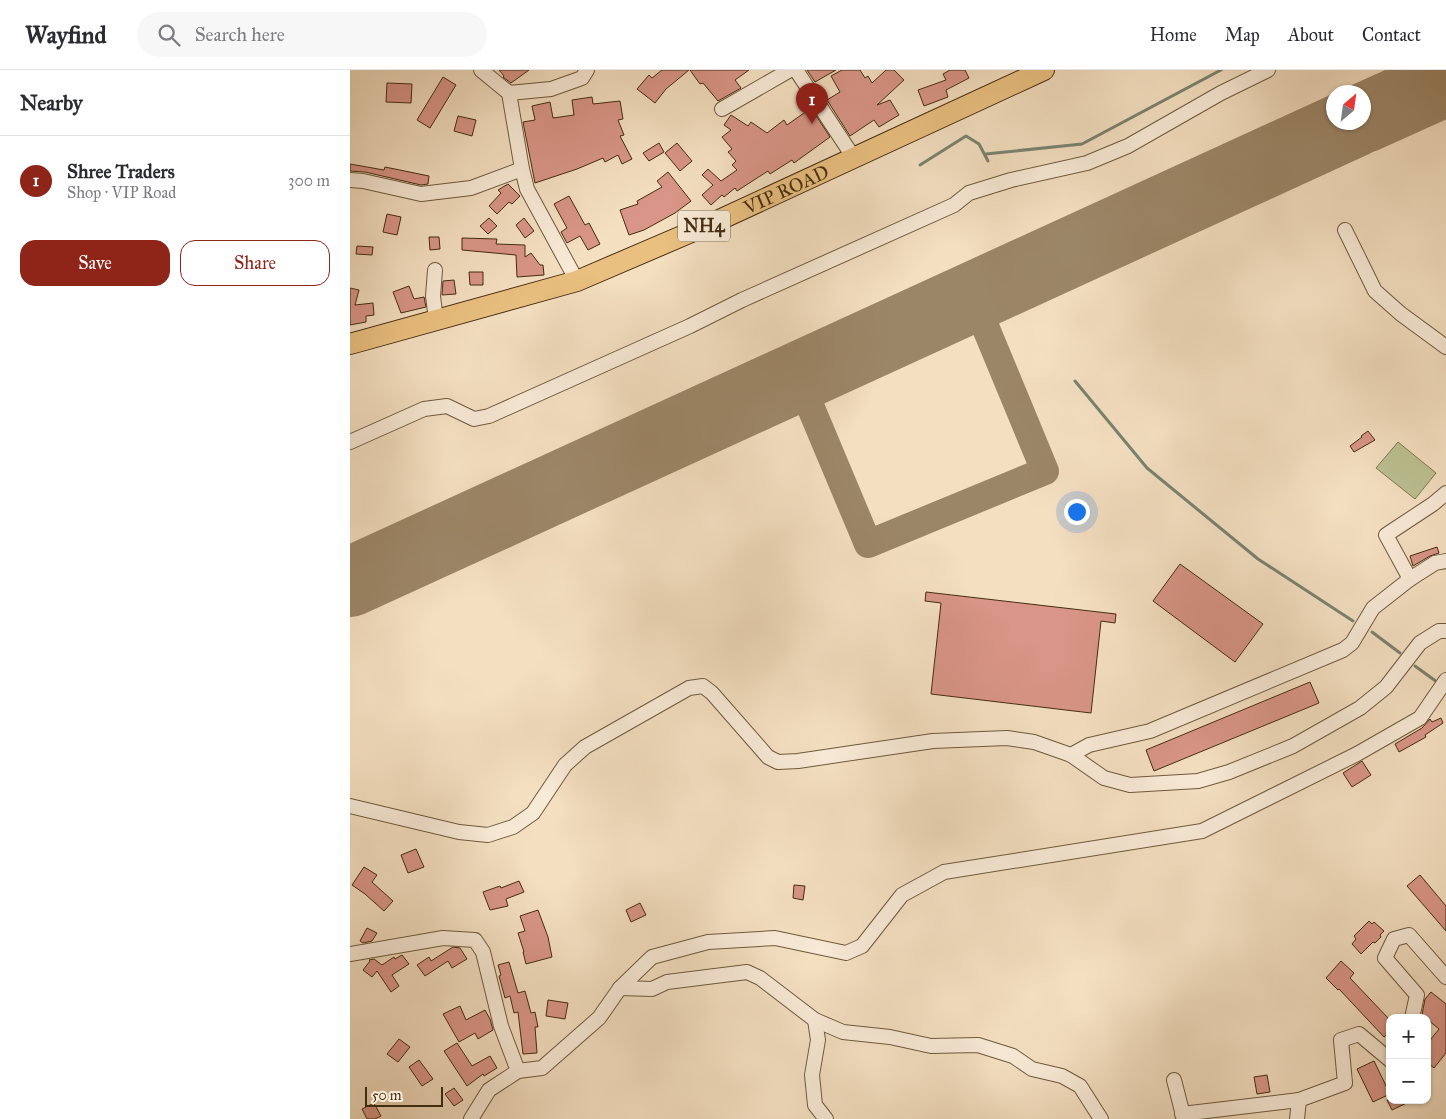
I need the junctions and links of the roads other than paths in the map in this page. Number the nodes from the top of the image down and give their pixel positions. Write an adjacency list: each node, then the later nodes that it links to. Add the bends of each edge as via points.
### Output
1 (481, 70): 7 (street)
2 (587, 70): 7 (street, via 582,78 550,89)
3 (790, 70): 8 (street)
4 (796, 70): 9 (street)
5 (1268, 70): 18 (street, via 1128,146 1086,162 969,193 954,205 489,416 474,419 447,406 424,409)
6 (1035, 72): 9 (highway, VIP ROAD / NH4)
7 (509, 93): 10 (street)
8 (722, 109)
9 (854, 158): 14 (highway, VIP ROAD / NH4)
10 (522, 169): 11 (street, via 471,188 421,194); 14 (street, via 527,189)
11 (350, 180)
12 (1345, 230): 17 (street, via 1375,291)
13 (435, 270): 15 (street, via 433,296)
14 (577, 281): 15 (highway, VIP ROAD / NH4)
15 (436, 320): 16 (highway, VIP ROAD / NH4)
16 (350, 344)
17 (1446, 347)
18 (350, 442)
19 (1446, 493): 21 (street, via 1386,535)
20 (1446, 561): 21 (street, via 1435,563)
21 (1410, 579): 24 (street, via 1372,608 1352,643 1343,650 1150,731 1089,745)
22 (1446, 631): 24 (street, via 1439,631 1420,643 1386,687 1360,708 1293,746 1229,772 1198,781 1130,785 1104,778)
23 (1446, 680): 28 (street, via 1420,718 1357,754 1202,831 944,872 902,895 862,946 846,953 775,938 708,942 652,956)
24 (1071, 755): 25 (street, via 1034,742 1006,738 933,741 778,762 768,757 703,686 690,688 585,747 565,765 533,812 513,826 488,835 458,832)
25 (350, 806)
26 (350, 954): 32 (street, via 443,938 475,940 483,952 501,1026)
27 (1446, 977): 29 (street, via 1409,935 1394,939 1385,958 1417,995)
28 (620, 988): 30 (street, via 652,989 667,982 747,972 760,978); 32 (street, via 599,1018 542,1068)
29 (1413, 1014)
30 (815, 1020): 37 (street, via 818,1040 812,1075 815,1105); 38 (street, via 843,1032 931,1046 978,1045 1013,1056 1032,1069 1062,1076 1080,1086)
31 (1389, 1059): 34 (street, via 1359,1034 1341,1040 1346,1083)
32 (518, 1070): 36 (street, via 489,1090)
33 (1174, 1080): 35 (street)
34 (1299, 1100): 35 (street); 39 (street)
35 (1183, 1116)
36 (471, 1119)
37 (826, 1119)
38 (1101, 1119)
39 (1297, 1119)

